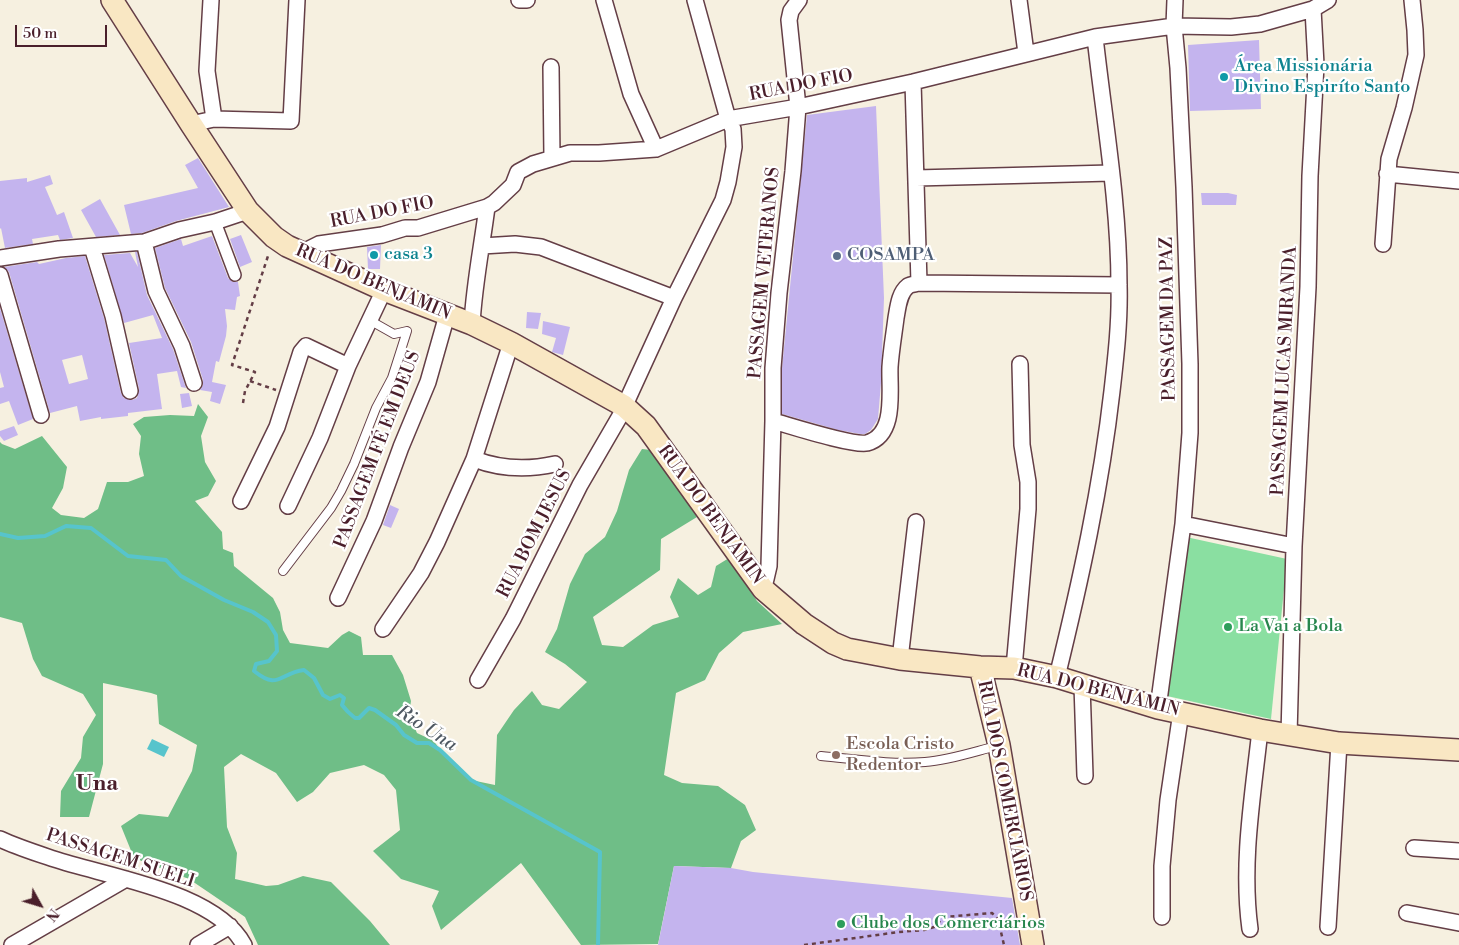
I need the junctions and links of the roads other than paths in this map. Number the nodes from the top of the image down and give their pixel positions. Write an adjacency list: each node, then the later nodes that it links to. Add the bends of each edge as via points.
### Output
1 (112, 0): 22 (main road, RUA DO BENJAMIN)
2 (211, 0): 20 (street, via 207,71)
3 (297, 0): 20 (street, via 291,121)
4 (519, 0): 5 (street)
5 (527, 0)
6 (604, 0): 23 (street, via 632,94)
7 (695, 0): 21 (street, RUA BOM JESUS)
8 (799, 0): 19 (street, PASSAGEM VETERANOS, via 789,20)
9 (1019, 0): 16 (street)
10 (1175, 0): 14 (street, PASSAGEM DA PAZ)
11 (1328, 0): 13 (street, RUA DO FIO)
12 (1412, 0): 26 (street, via 1416,55)
13 (1313, 9): 14 (street, RUA DO FIO, via 1260,24); 61 (street, PASSAGEM LUCAS MIRANDA, via 1316,65)
14 (1174, 26): 15 (street, RUA DO FIO); 60 (street, PASSAGEM DA PAZ, via 1190,364 1190,433)
15 (1095, 37): 16 (street, RUA DO FIO); 25 (street)
16 (1026, 53): 18 (street, RUA DO FIO)
17 (551, 67): 24 (street)
18 (913, 82): 19 (street, RUA DO FIO); 27 (street)
19 (798, 107): 21 (street, RUA DO FIO); 54 (street, PASSAGEM VETERANOS, via 779,293)
20 (214, 119): 22 (street)
21 (728, 119): 23 (street, RUA DO FIO); 43 (street, RUA BOM JESUS, via 734,147 726,191)
22 (191, 124): 30 (main road, RUA DO BENJAMIN)
23 (656, 149): 24 (street, RUA DO FIO, via 570,153)
24 (552, 158): 29 (street, RUA DO FIO, via 518,172 513,185)
25 (1111, 173): 27 (street); 41 (street, via 1117,213)
26 (1387, 174): 28 (street); 33 (street)
27 (916, 178): 40 (street)
28 (1459, 181)
29 (487, 207): 34 (street, RUA DO FIO, via 418,228 382,235); 35 (street)
30 (248, 211): 31 (street); 34 (main road, RUA DO BENJAMIN)
31 (215, 222): 32 (street); 39 (street)
32 (144, 242): 36 (street); 50 (street, via 156,291 182,346)
33 (1383, 244)
34 (288, 245): 42 (main road, RUA DO BENJAMIN)
35 (482, 246): 43 (street, via 515,244 541,247); 46 (street, via 473,296)
36 (92, 248): 37 (street); 51 (street, via 113,316)
37 (0, 258)
38 (0, 275): 53 (street)
39 (235, 275)
40 (919, 283): 41 (street); 54 (street, via 909,285 898,307 890,368 889,414 878,437 866,443 846,440)
41 (1120, 285): 69 (street, via 1106,442 1093,518)
42 (384, 290): 44 (main road, RUA DO BENJAMIN); 45 (street)
43 (674, 298): 52 (street, RUA BOM JESUS)
44 (447, 315): 46 (main road, RUA DO BENJAMIN); 64 (street, PASSAGEM FÉ EM DEUS, via 428,382 374,521)
45 (371, 321): 49 (street); 62 (lane, via 394,334 407,331 392,378 341,491)
46 (472, 324): 47 (main road, RUA DO BENJAMIN)
47 (512, 344): 52 (main road, RUA DO BENJAMIN); 55 (street)
48 (1020, 364): 68 (street, via 1028,509)
49 (348, 366): 57 (street, via 306,346 301,352 277,427); 58 (street, via 320,438)
50 (194, 383)
51 (130, 391)
52 (624, 406): 63 (main road, RUA DO BENJAMIN, via 646,426); 70 (street, RUA BOM JESUS)
53 (41, 415)
54 (774, 421): 63 (street, PASSAGEM VETERANOS, via 769,566)
55 (474, 460): 56 (street, via 509,468); 65 (street, via 421,573)
56 (555, 464)
57 (241, 501)
58 (288, 506)
59 (916, 522): 66 (street)
60 (1183, 524): 61 (street); 72 (street, PASSAGEM DA PAZ)
61 (1294, 546): 75 (street, PASSAGEM LUCAS MIRANDA)
62 (283, 571)
63 (763, 589): 66 (main road, RUA DO BENJAMIN, via 804,624 833,643 863,653)
64 (338, 598)
65 (383, 629)
66 (900, 659): 67 (main road, RUA DO BENJAMIN)
67 (980, 667): 68 (main road, RUA DO BENJAMIN); 77 (main road, RUA DOS COMERCIÁRIOS)
68 (1014, 668): 69 (main road, RUA DO BENJAMIN)
69 (1057, 678): 71 (main road, RUA DO BENJAMIN)
70 (478, 680)
71 (1082, 685): 72 (main road, RUA DO BENJAMIN); 80 (street)
72 (1158, 708): 73 (main road, RUA DO BENJAMIN)
73 (1181, 712): 74 (main road, RUA DO BENJAMIN); 86 (street, via 1168,800 1162,866)
74 (1260, 730): 75 (main road, RUA DO BENJAMIN); 90 (street, via 1246,885)
75 (1289, 735): 76 (main road, RUA DO BENJAMIN)
76 (1339, 743): 78 (main road, RUA DO BENJAMIN); 89 (street)
77 (999, 745): 79 (lane, via 925,762); 94 (main road, RUA DOS COMERCIÁRIOS)
78 (1459, 750)
79 (821, 756)
80 (1085, 776)
81 (0, 839): 84 (street, PASSAGEM SUELI, via 54,859)
82 (1414, 848): 83 (street)
83 (1459, 851)
84 (126, 879): 88 (street, PASSAGEM SUELI, via 191,900); 91 (street)
85 (1407, 913): 87 (street)
86 (1162, 917)
87 (1459, 923)
88 (230, 926): 92 (street); 93 (street, PASSAGEM SUELI)
89 (1328, 927)
90 (1250, 929)
91 (12, 945)
92 (198, 945)
93 (244, 945)
94 (1033, 945)

